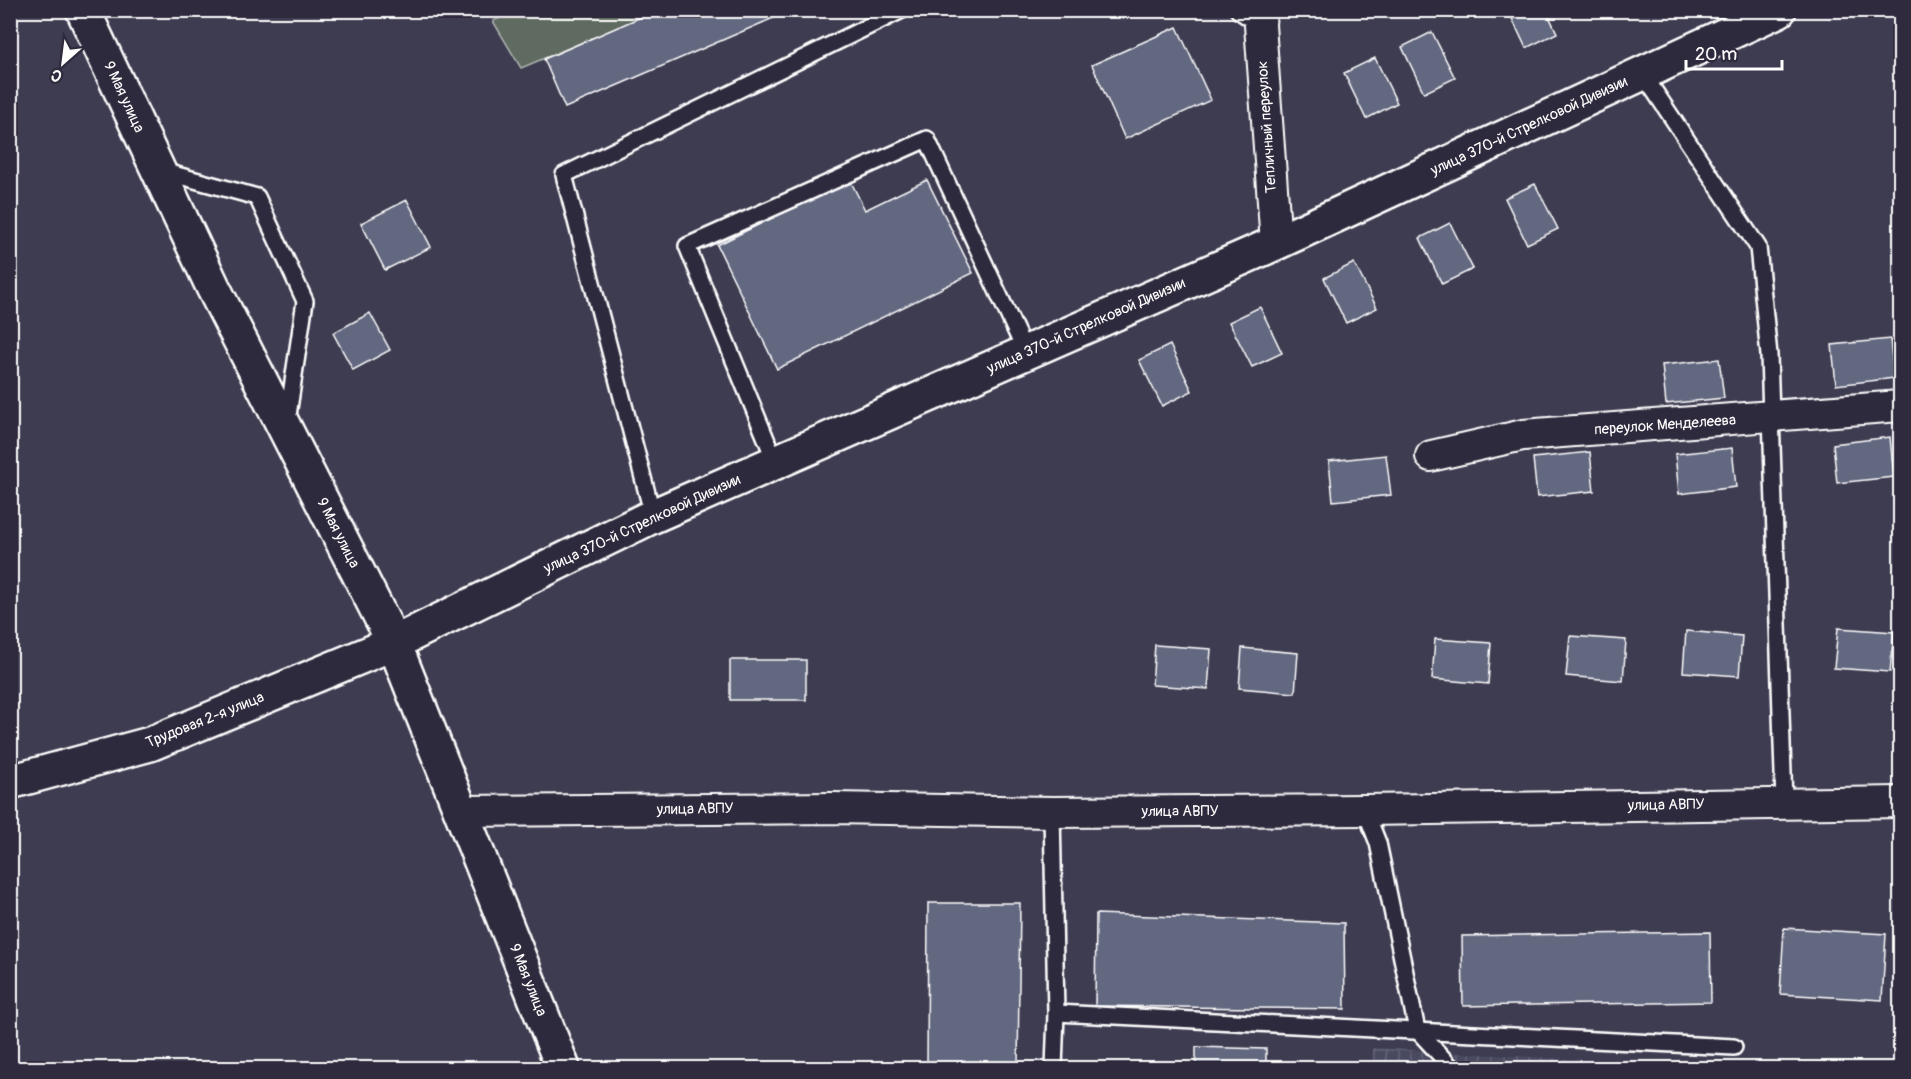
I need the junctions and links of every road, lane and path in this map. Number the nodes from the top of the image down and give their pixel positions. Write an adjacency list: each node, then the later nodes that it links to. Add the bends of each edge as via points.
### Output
1 (83, 10): 6 (street, 9 Мая улица)
2 (902, 10): 14 (lane, via 564,176)
3 (1779, 10): 5 (street, улица 370-й Стрелковой Дивизии)
4 (1253, 15): 7 (street, Тепличный переулок)
5 (1643, 74): 7 (street, улица 370-й Стрелковой Дивизии); 10 (lane, via 1758,247)
6 (158, 170): 11 (street, 9 Мая улица); 11 (lane, via 257,197 305,302)
7 (1276, 243): 8 (street, улица 370-й Стрелковой Дивизии)
8 (1026, 353): 13 (street, улица 370-й Стрелковой Дивизии); 13 (lane, via 927,139 687,246)
9 (1900, 406): 10 (street, переулок Менделеева)
10 (1771, 417): 12 (street, переулок Менделеева, via 1523,435); 18 (lane)
11 (286, 431): 15 (street, 9 Мая улица)
12 (1431, 456)
13 (776, 463): 14 (street, улица 370-й Стрелковой Дивизии)
14 (653, 516): 15 (street, улица 370-й Стрелковой Дивизии)
15 (394, 643): 16 (street, Трудовая 2-я улица, via 150,744); 20 (street, 9 Мая улица)
16 (10, 782)
17 (1900, 802): 18 (street, улица АВПУ)
18 (1784, 803): 19 (street, улица АВПУ)
19 (1365, 810): 21 (street, улица АВПУ); 23 (lane, via 1378,843)
20 (460, 811): 21 (street, улица АВПУ, via 833,808); 25 (street, 9 Мая улица)
21 (1052, 812): 22 (lane)
22 (1056, 1013): 23 (lane); 26 (lane)
23 (1417, 1030): 24 (lane); 27 (lane)
24 (1734, 1047)
25 (563, 1068)
26 (1054, 1068)
27 (1452, 1068)

